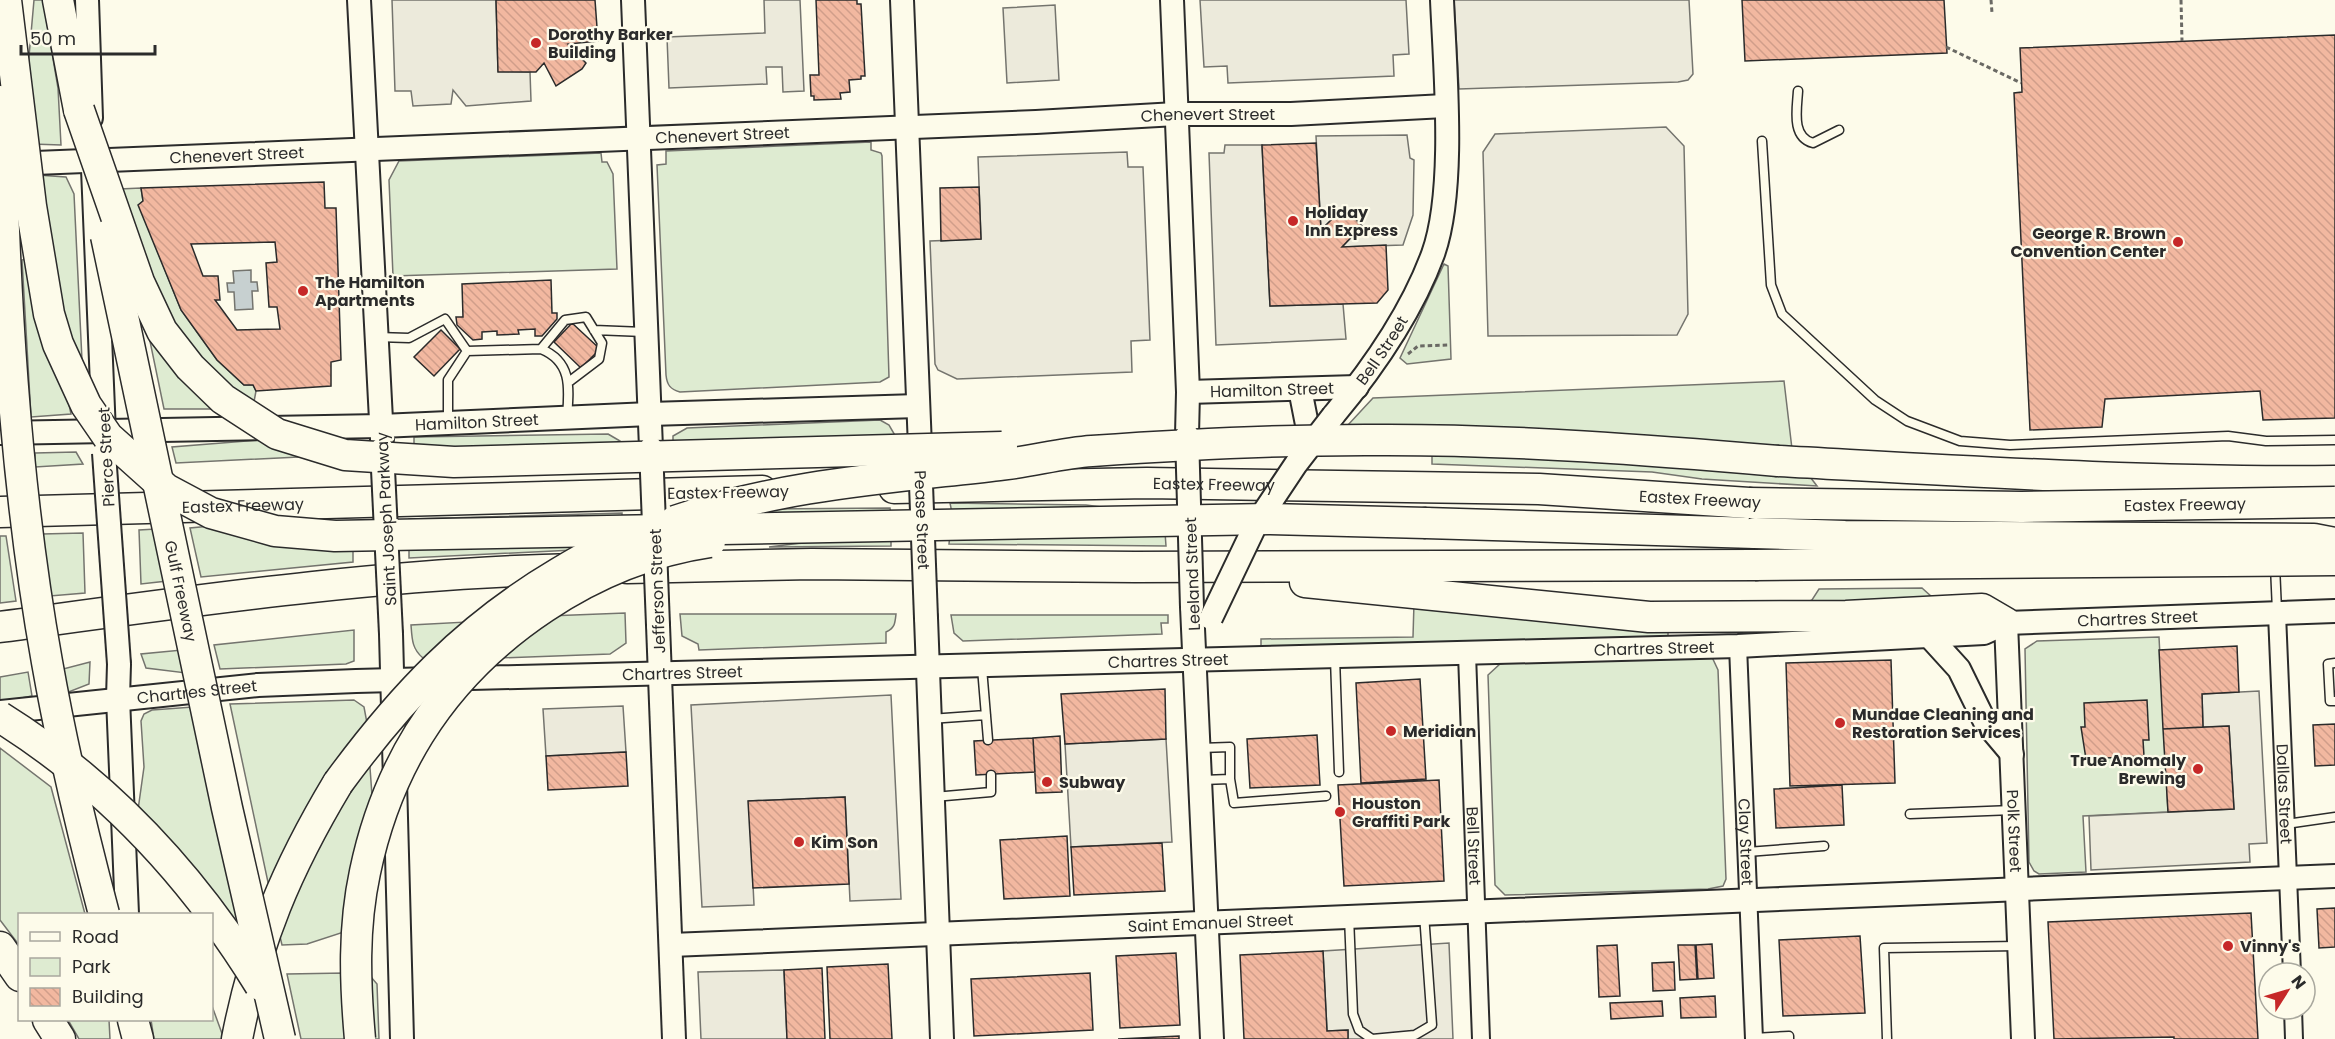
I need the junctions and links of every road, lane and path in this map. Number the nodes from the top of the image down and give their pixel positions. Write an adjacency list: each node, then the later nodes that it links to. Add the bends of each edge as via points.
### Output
1 (6, 0): 54 (highway, bridge, via 31,207 49,314 58,344 86,405 108,438 166,489 222,516 275,531 335,536)
2 (11, 0): 17 (highway, bridge)
3 (58, 0): 19 (highway, Gulf Freeway)
4 (87, 0): 26 (street, Pierce Street)
5 (359, 0): 25 (street, Saint Joseph Parkway)
6 (633, 0): 23 (street, Jefferson Street)
7 (902, 0): 21 (street, Pease Street)
8 (1172, 0): 20 (street, Leeland Street)
9 (1442, 0): 18 (street, Bell Street)
10 (1991, 0): 12 (path)
11 (2181, 0): 13 (path)
12 (1992, 13)
13 (2182, 41)
14 (1946, 47): 15 (path)
15 (2021, 83)
16 (1798, 91): 22 (lane, via 1797,123 1805,141 1813,143)
17 (0, 100): 99 (highway, bridge, via 10,328 32,562 75,804)
18 (1445, 106): 20 (street, Chenevert Street, via 1291,114); 36 (street, Bell Street, via 1442,211 1433,253 1407,311)
19 (78, 110): 48 (highway, bridge, via 139,282 162,331 190,368 223,399 277,434 345,455 454,462 1026,446); 121 (highway, Gulf Freeway, bridge, via 226,808)
20 (1176, 114): 21 (street, Chenevert Street); 38 (street, Leeland Street)
21 (907, 126): 23 (street, Chenevert Street); 39 (street, Pease Street)
22 (1839, 130)
23 (638, 137): 25 (street, Chenevert Street); 29 (street, Jefferson Street)
24 (1762, 141): 46 (lane, via 1771,285 1782,314 1875,400 1907,421 1960,441 2010,445 2228,436 2266,441)
25 (366, 148): 26 (street, Chenevert Street); 30 (street, Saint Joseph Parkway)
26 (93, 161): 27 (street, Chenevert Street); 44 (street, Pierce Street)
27 (0, 164)
28 (594, 330): 29 (lane); 32 (lane, via 586,317 565,320); 35 (lane, via 602,343 598,359)
29 (646, 332): 40 (street, Jefferson Street)
30 (376, 337): 33 (lane, via 409,338 445,319); 43 (street, Saint Joseph Parkway)
31 (1449, 345): 34 (path, via 1418,346)
32 (541, 350): 33 (lane); 35 (lane, via 550,353)
33 (467, 351): 42 (lane, via 448,380)
34 (1408, 354)
35 (570, 381): 41 (lane)
36 (1357, 387): 37 (street, Hamilton Street); 47 (street, Bell Street, bridge)
37 (1300, 389): 38 (street, Hamilton Street); 47 (street)
38 (1188, 392): 60 (street, Leeland Street, bridge, via 1187,435)
39 (918, 406): 40 (street, Hamilton Street); 71 (street, Pease Street, bridge)
40 (650, 414): 41 (street, Hamilton Street); 72 (street, Jefferson Street, bridge)
41 (567, 417): 42 (street, Hamilton Street)
42 (448, 423): 43 (street, Hamilton Street)
43 (381, 426): 44 (street, Hamilton Street); 73 (street, Saint Joseph Parkway, bridge)
44 (104, 431): 45 (street, Hamilton Street); 74 (street, Pierce Street, bridge)
45 (0, 433)
46 (2335, 440)
47 (1311, 445): 60 (street, Bell Street, bridge)
48 (1089, 451): 49 (highway, bridge, via 1264,441 1390,440 2125,478); 120 (highway, bridge, via 830,484 736,502 628,537 588,555 525,593 477,628 430,671 380,726 338,783 306,836 262,935)
49 (2335, 481)
50 (2335, 488): 52 (lane, via 2273,490)
51 (2335, 502): 53 (highway, Eastex Freeway, bridge, via 2022,507 1749,502 1539,489 1147,483)
52 (2274, 511)
53 (0, 512)
54 (809, 528): 56 (highway, bridge, via 1269,519 1891,537 2314,539); 123 (highway, bridge, via 705,543 620,567 574,588 532,616 465,675 419,733 393,782 375,831 356,944)
55 (2274, 532): 61 (lane)
56 (2335, 543)
57 (2335, 560): 58 (highway, bridge)
58 (1135, 567): 62 (highway, via 1649,616 1846,616 1982,609); 63 (highway, via 812,564 495,571 302,586)
59 (2335, 611): 61 (street, Chartres Street)
60 (1201, 613): 68 (street, Bell Street)
61 (2277, 614): 62 (street, Chartres Street); 91 (street, Dallas Street)
62 (2006, 623): 64 (street, Chartres Street, via 1984,633); 81 (street, Polk Street)
63 (0, 627)
64 (1929, 636): 65 (street, Chartres Street); 81 (street, via 1959,669 1985,722)
65 (1738, 646): 66 (street, Chartres Street); 93 (street, Clay Street)
66 (1467, 654): 67 (street, Chartres Street); 98 (street, Bell Street)
67 (1335, 657): 68 (street, Chartres Street); 82 (lane)
68 (1196, 661): 70 (street, Chartres Street); 80 (street)
69 (2335, 663): 75 (lane, via 2328,664 2330,701)
70 (982, 664): 71 (street, Chartres Street); 77 (lane)
71 (928, 665): 72 (street, Chartres Street); 78 (street, Pease Street)
72 (660, 676): 73 (street, Chartres Street); 107 (street, Jefferson Street)
73 (394, 681): 74 (street, Chartres Street, via 258,685); 124 (street, Saint Joseph Parkway)
74 (118, 698): 76 (street, Chartres Street); 100 (street, Pierce Street)
75 (2335, 701)
76 (0, 714): 101 (highway, bridge, via 113,802 169,859)
77 (986, 715): 78 (lane); 79 (lane)
78 (930, 718): 87 (street, Pease Street)
79 (988, 740)
80 (1200, 748): 84 (lane, via 1230,747); 85 (street)
81 (2012, 754): 88 (street, Polk Street)
82 (1339, 772)
83 (991, 775): 87 (lane, via 991,792)
84 (1230, 779): 85 (lane); 86 (lane, via 1234,803)
85 (1201, 780): 105 (street)
86 (1326, 796)
87 (933, 797): 106 (street, Pease Street)
88 (2014, 810): 89 (lane); 96 (street, Polk Street)
89 (1910, 814)
90 (2335, 817): 91 (lane)
91 (2286, 824): 95 (street, Dallas Street)
92 (1824, 846): 93 (lane)
93 (1747, 852): 97 (street, Clay Street)
94 (2335, 876): 95 (street)
95 (2288, 878): 96 (street, Saint Emanuel Street); 110 (street, Dallas Street)
96 (2017, 889): 97 (street, Saint Emanuel Street); 108 (street, Polk Street)
97 (1749, 900): 98 (street, Saint Emanuel Street); 116 (street, Clay Street)
98 (1476, 911): 102 (street, Saint Emanuel Street); 128 (street, Bell Street)
99 (103, 913)
100 (128, 913)
101 (212, 913)
102 (1424, 914): 104 (street, Saint Emanuel Street); 104 (lane, via 1432,1025 1415,1035 1372,1039 1359,1030 1353,1014)
103 (213, 915): 122 (highway, bridge, via 263,990)
104 (1349, 917): 105 (street, Saint Emanuel Street)
105 (1207, 923): 106 (street, Saint Emanuel Street); 127 (street)
106 (938, 934): 107 (street, Saint Emanuel Street); 126 (street, Pease Street)
107 (671, 945): 125 (street, Jefferson Street)
108 (2019, 946): 130 (lane, via 1884,948); 131 (street, Polk Street)
109 (0, 947): 111 (highway)
110 (2291, 961)
111 (18, 973)
112 (49, 1021): 117 (highway)
113 (132, 1021): 118 (street)
114 (132, 1021): 119 (highway)
115 (2293, 1021): 132 (street)
116 (1754, 1038): 129 (lane)
117 (60, 1039)
118 (132, 1039)
119 (138, 1039)
120 (237, 1039)
121 (280, 1039)
122 (287, 1039)
123 (360, 1039)
124 (402, 1039)
125 (674, 1039)
126 (942, 1039)
127 (1212, 1039)
128 (1482, 1039)
129 (1789, 1039)
130 (1887, 1039)
131 (2023, 1039)
132 (2294, 1039)

